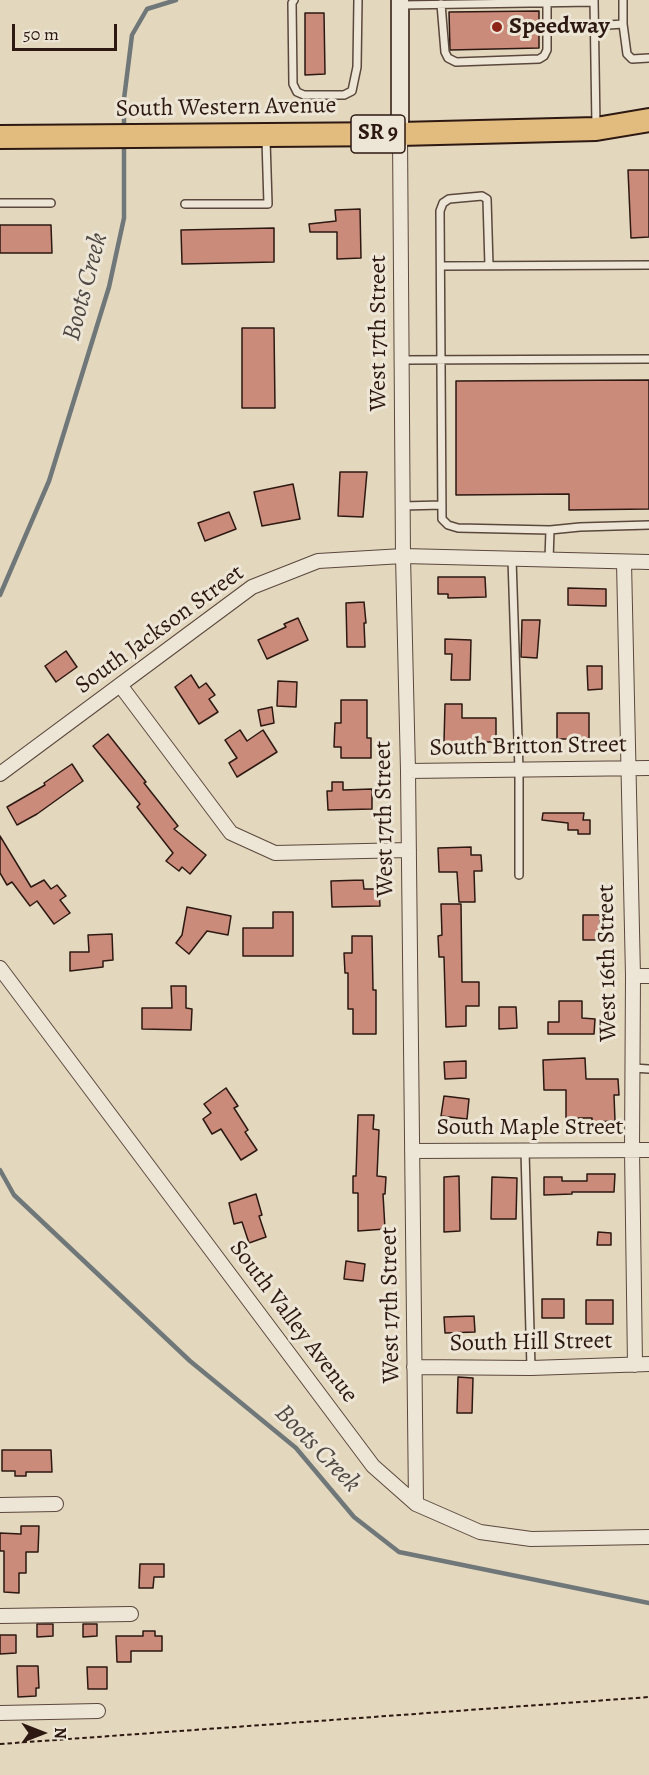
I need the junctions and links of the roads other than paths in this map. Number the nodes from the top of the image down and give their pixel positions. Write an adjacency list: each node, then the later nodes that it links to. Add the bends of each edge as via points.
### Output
1 (294, 0): 2 (lane, via 293,84 304,95 344,95 352,91 357,67)
2 (358, 0)
3 (623, 0): 8 (lane)
4 (594, 1): 6 (lane); 9 (lane)
5 (400, 2): 7 (lane); 14 (street)
6 (547, 3): 7 (lane); 7 (lane, via 544,56 456,62 444,52)
7 (441, 4)
8 (623, 24): 9 (lane); 10 (lane, via 629,58)
9 (594, 26): 12 (lane)
10 (649, 58)
11 (649, 120): 12 (highway, SR 9)
12 (596, 129): 14 (highway, South Western Avenue / SR 9)
13 (266, 134): 14 (highway, South Western Avenue / SR 9); 15 (highway, South Western Avenue / SR 9); 18 (lane, via 268,204)
14 (400, 134): 23 (street, West 17th Street)
15 (0, 137)
16 (51, 202): 17 (lane)
17 (0, 203)
18 (185, 204)
19 (649, 265): 21 (lane)
20 (441, 266): 21 (lane); 21 (lane, via 443,203 482,196 487,199); 24 (lane)
21 (489, 266)
22 (649, 359): 24 (lane)
23 (402, 360): 24 (lane); 26 (street, West 17th Street)
24 (441, 360): 25 (lane)
25 (442, 505): 26 (lane); 28 (lane, via 442,519 458,528)
26 (402, 506): 29 (street, West 17th Street)
27 (649, 525): 28 (lane)
28 (550, 530): 31 (lane)
29 (403, 556): 30 (street, South Jackson Street); 34 (street, South Jackson Street, via 318,561 252,587); 38 (street, West 17th Street)
30 (512, 559): 31 (street, South Jackson Street); 37 (lane)
31 (549, 560): 32 (street, South Jackson Street)
32 (624, 562): 33 (street, South Jackson Street); 35 (street, West 16th Street)
33 (649, 562)
34 (120, 685): 39 (street, South Jackson Street); 40 (street, via 231,833 275,853)
35 (628, 768): 36 (street, South Britton Street); 37 (street, South Britton Street); 43 (street, West 16th Street)
36 (649, 768)
37 (519, 770): 38 (street, South Britton Street); 41 (lane)
38 (408, 771): 40 (street, West 17th Street)
39 (0, 774)
40 (409, 850): 49 (street, West 17th Street)
41 (519, 875)
42 (0, 968): 56 (street, South Valley Avenue, via 373,1466)
43 (633, 976): 44 (street); 45 (street, West 16th Street)
44 (649, 976)
45 (633, 1068): 46 (lane); 47 (street, West 16th Street)
46 (649, 1068)
47 (632, 1150): 48 (street, South Maple Street); 50 (street, South Maple Street); 52 (street, West 16th Street)
48 (649, 1150)
49 (412, 1151): 50 (street, South Maple Street); 53 (street, West 17th Street)
50 (525, 1151): 54 (lane)
51 (649, 1364): 52 (street, South Hill Street)
52 (635, 1365): 54 (street, South Hill Street)
53 (414, 1367): 54 (street, South Hill Street); 56 (street, West 17th Street)
54 (531, 1368)
55 (56, 1504): 57 (street)
56 (416, 1504): 58 (street, South Valley Avenue, via 480,1532 531,1539)
57 (0, 1505)
58 (649, 1537)
59 (131, 1614): 60 (street)
60 (0, 1616)
61 (98, 1711): 62 (street)
62 (0, 1713)

